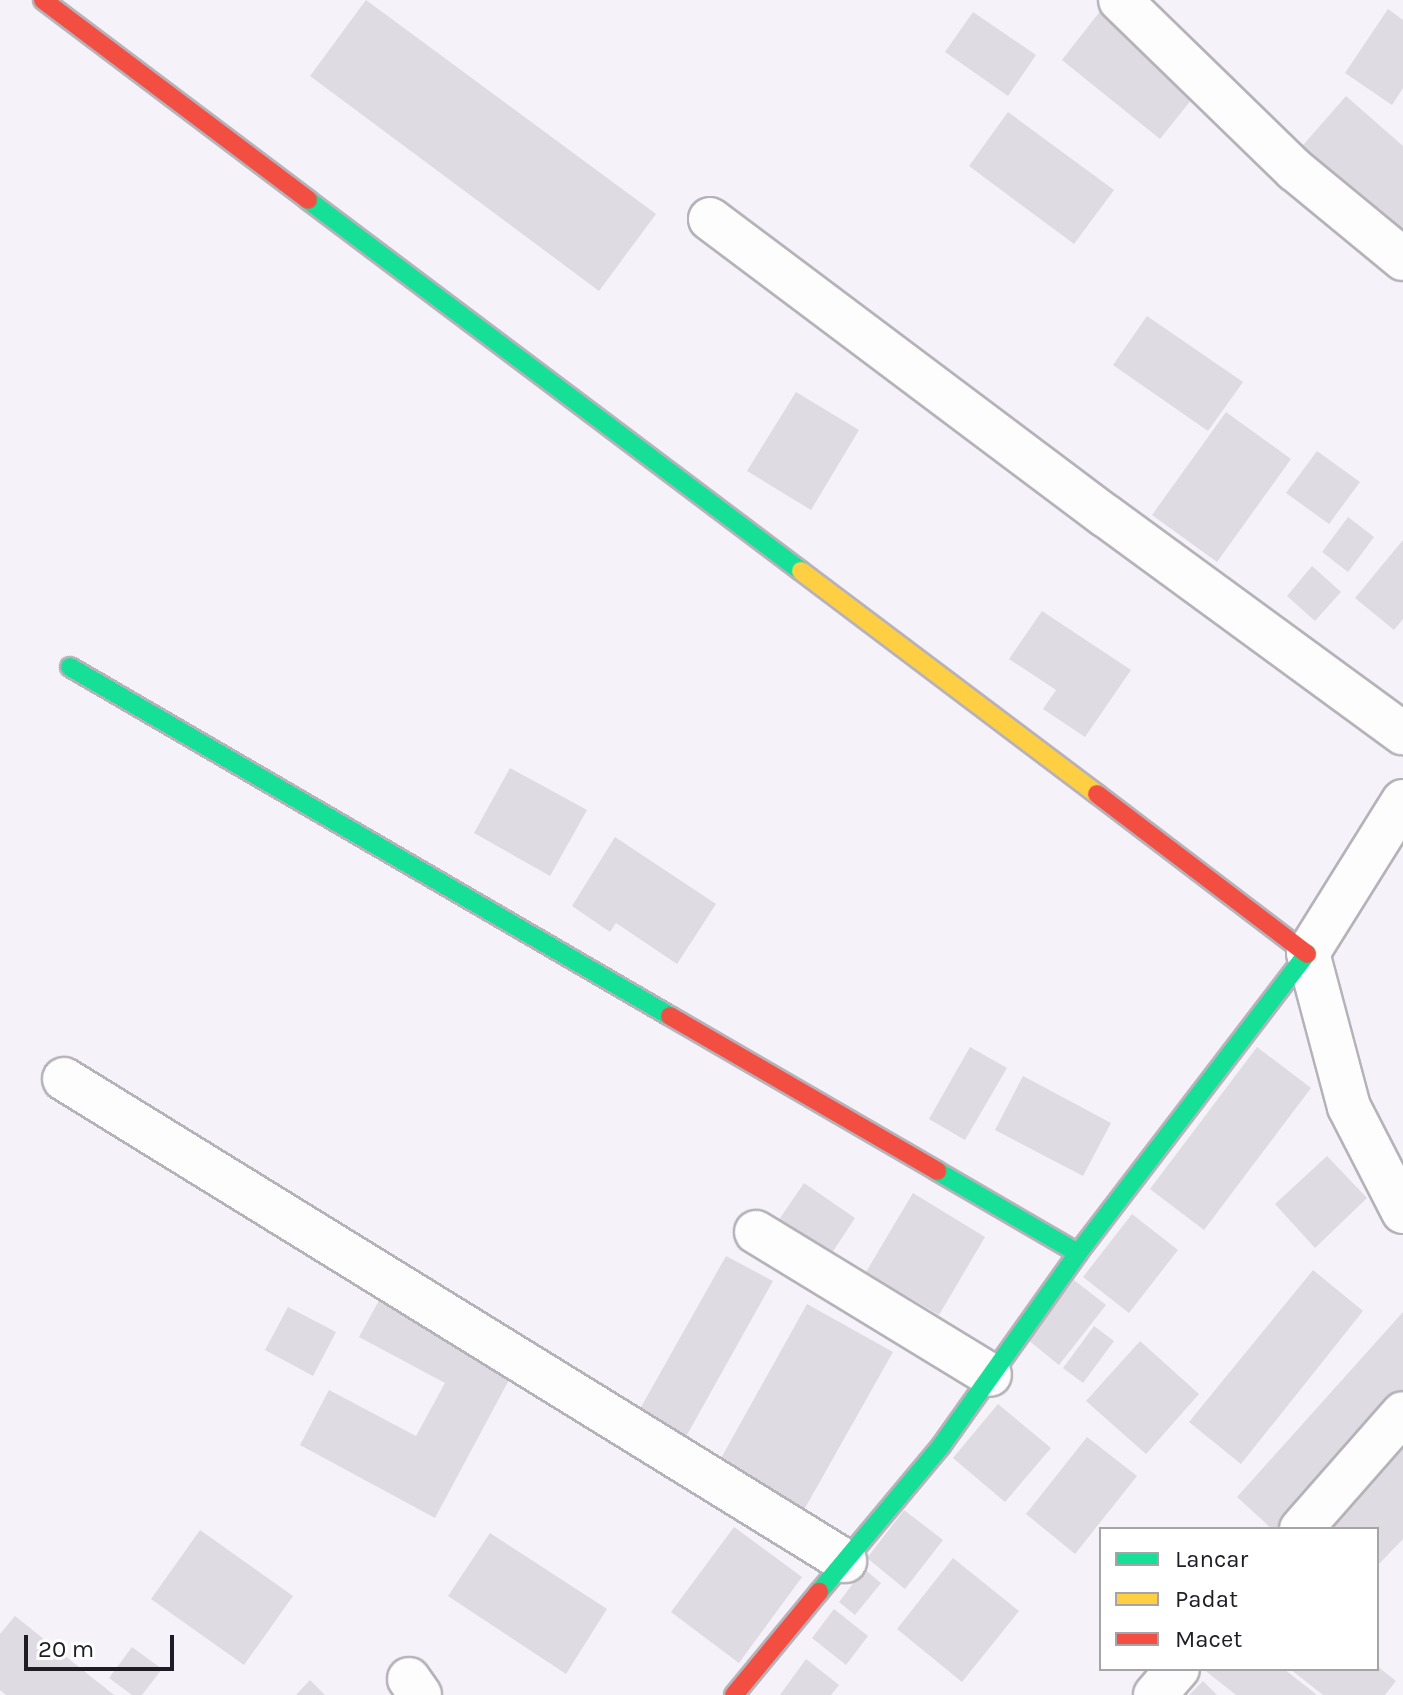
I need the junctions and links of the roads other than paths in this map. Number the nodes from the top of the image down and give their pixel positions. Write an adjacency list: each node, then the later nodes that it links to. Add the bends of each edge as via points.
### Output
1 (43, 0): 8 (street)
2 (1120, 0): 4 (street, via 1295,170)
3 (710, 219): 6 (street)
4 (1403, 259)
5 (70, 667): 12 (street)
6 (1403, 733)
7 (1403, 801): 8 (street)
8 (1308, 953): 10 (street, via 1349,1107); 12 (street)
9 (64, 1079): 16 (street)
10 (1403, 1212)
11 (756, 1232): 13 (street)
12 (1078, 1253): 13 (street)
13 (990, 1375): 16 (street, via 941,1446)
14 (1403, 1413): 15 (street)
15 (1303, 1527)
16 (845, 1561): 18 (street)
17 (1176, 1671): 19 (street)
18 (734, 1695)
19 (1155, 1695)

